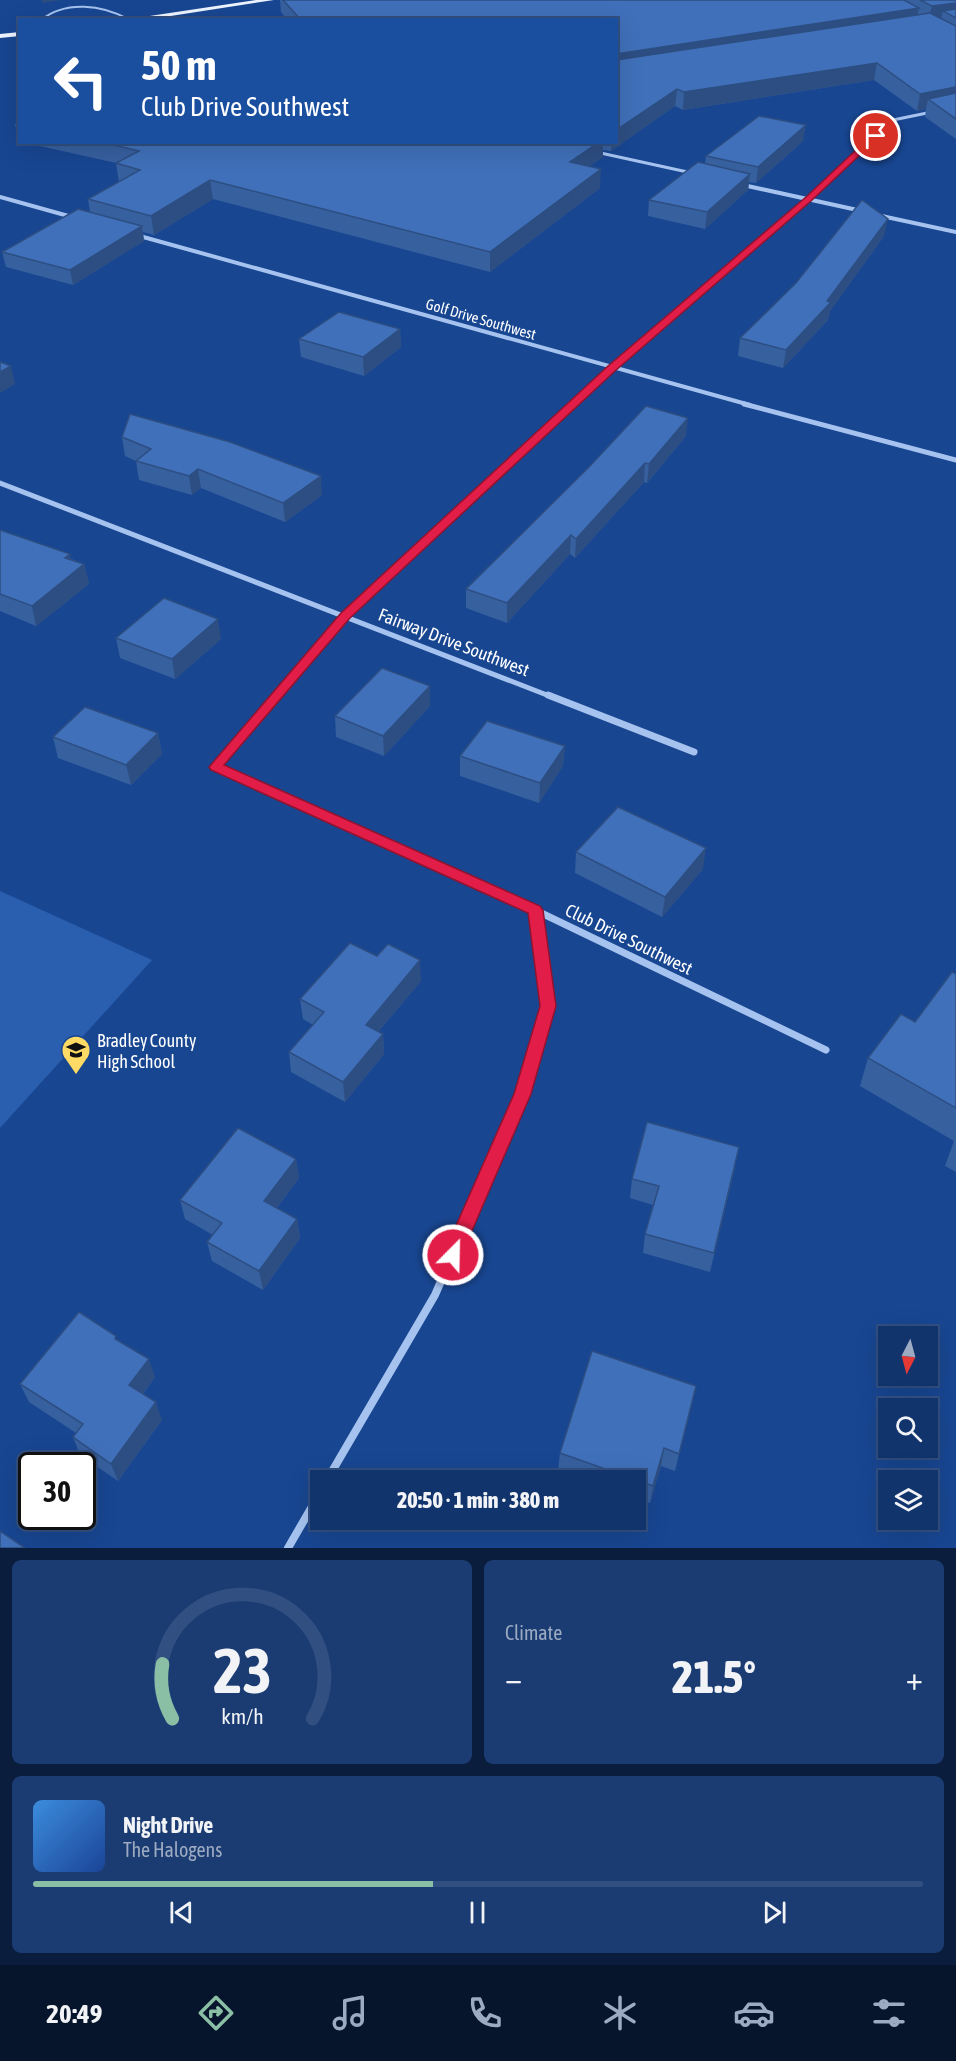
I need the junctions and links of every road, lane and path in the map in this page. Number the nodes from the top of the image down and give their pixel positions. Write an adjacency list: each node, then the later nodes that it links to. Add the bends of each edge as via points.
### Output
1 (270, 0): 2 (main road)
2 (251, 1): 5 (main road)
3 (43, 18): 4 (lane, via 62,10 103,7)
4 (125, 18)
5 (134, 18)
6 (18, 34): 7 (main road)
7 (0, 36)
8 (935, 111): 13 (street, Club Drive Southwest, via 893,120)
9 (587, 150): 10 (street)
10 (704, 176)
11 (739, 184): 13 (street)
12 (0, 197): 14 (street)
13 (809, 199): 15 (street); 17 (street, Club Drive Southwest)
14 (81, 220)
15 (956, 232)
16 (127, 233): 17 (street, Golf Drive Southwest)
17 (612, 369): 18 (street, Golf Drive Southwest); 20 (street, Club Drive Southwest)
18 (956, 460)
19 (0, 483): 20 (street, Fairway Drive Southwest)
20 (346, 616): 21 (street, Fairway Drive Southwest); 22 (street, Club Drive Southwest, via 216,767)
21 (694, 753)
22 (535, 910): 23 (street, Club Drive Southwest); 24 (street, via 548,1006 522,1094 435,1295)
23 (825, 1050)
24 (333, 1470)
25 (310, 1510): 26 (street)
26 (288, 1548)

